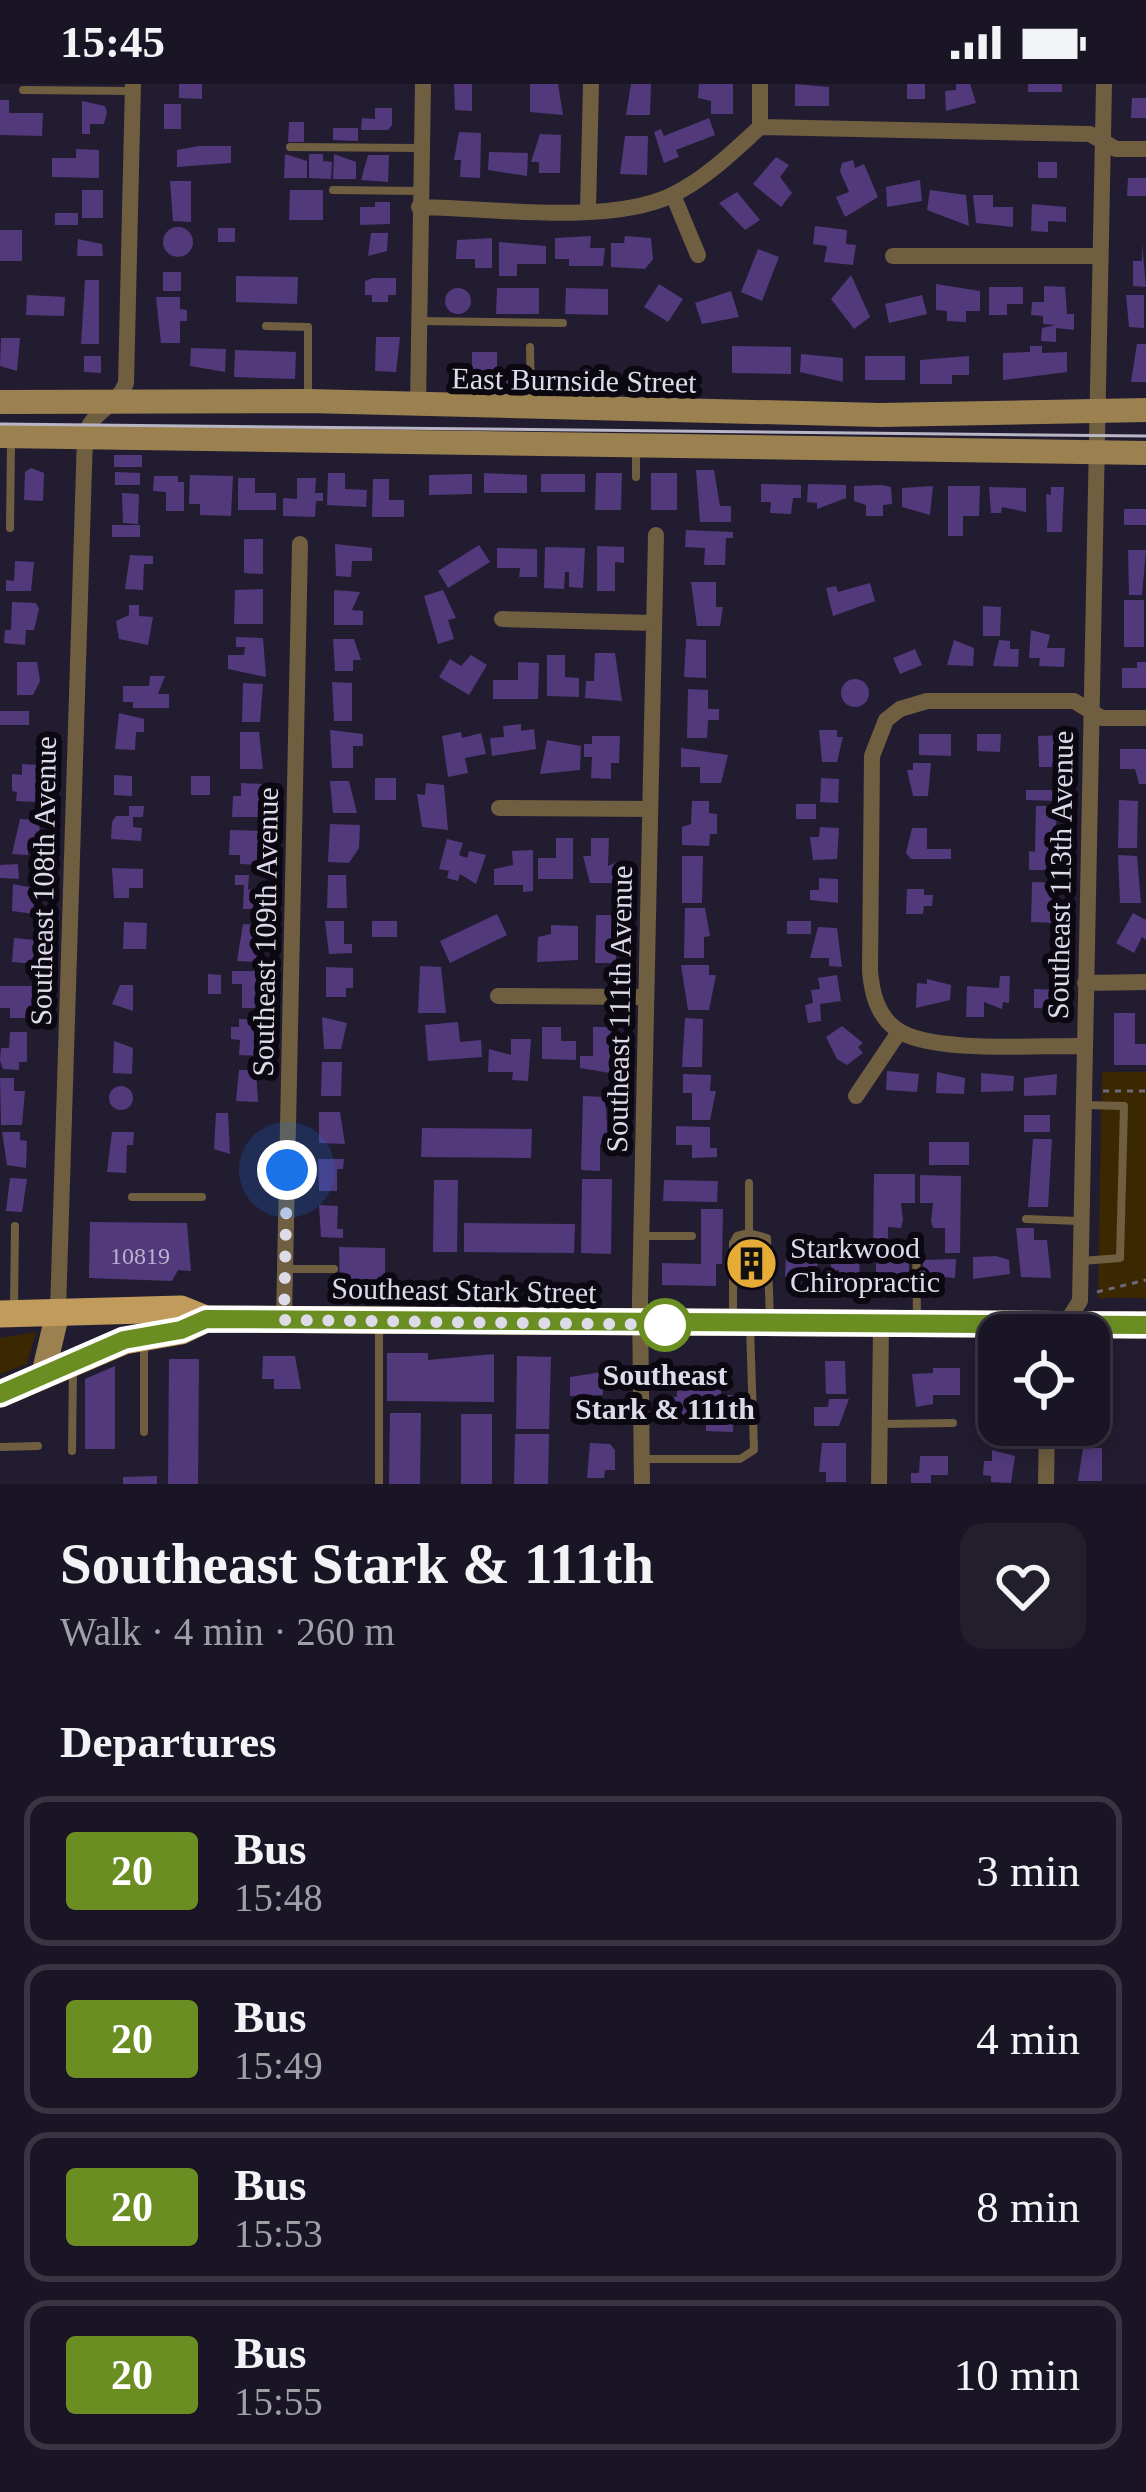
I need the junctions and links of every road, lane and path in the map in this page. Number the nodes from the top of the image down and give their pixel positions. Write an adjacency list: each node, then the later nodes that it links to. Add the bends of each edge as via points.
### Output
1 (423, 84): 10 (street)
2 (591, 84): 15 (street)
3 (760, 84): 7 (street)
4 (1104, 84): 8 (street, Southeast 113th Avenue)
5 (133, 87): 6 (lane); 23 (street, via 126,383)
6 (23, 90)
7 (760, 128): 8 (street, via 1090,134); 13 (street)
8 (1103, 142): 11 (street); 18 (street, Southeast 113th Avenue)
9 (290, 147): 10 (lane)
10 (421, 148): 14 (street)
11 (1146, 149)
12 (333, 190): 14 (lane)
13 (673, 195): 15 (street); 16 (street)
14 (419, 199): 15 (street); 19 (street)
15 (588, 209)
16 (698, 255)
17 (893, 256): 18 (street)
18 (1100, 256): 28 (street, Southeast 113th Avenue)
19 (418, 321): 20 (lane); 26 (street)
20 (563, 322)
21 (266, 326): 24 (lane, via 308,327)
22 (530, 347): 27 (lane)
23 (116, 400): 24 (street, East Burnside Street); 25 (street, East Burnside Street); 31 (street, via 94,416)
24 (308, 401): 26 (street, East Burnside Street)
25 (0, 402)
26 (418, 406): 27 (street, East Burnside Street)
27 (531, 410): 28 (street, East Burnside Street)
28 (1095, 410): 29 (street, East Burnside Street); 33 (street, Southeast 113th Avenue)
29 (1146, 410)
30 (6, 436): 31 (street, East Burnside Street); 36 (lane)
31 (85, 436): 32 (street, East Burnside Street); 69 (street, Southeast 108th Avenue)
32 (636, 443): 33 (street, East Burnside Street); 35 (lane)
33 (1094, 453): 34 (street, East Burnside Street); 41 (street, Southeast 113th Avenue)
34 (1146, 453)
35 (636, 477)
36 (10, 528)
37 (656, 535): 40 (street, Southeast 111th Avenue)
38 (300, 544): 65 (street, Southeast 109th Avenue)
39 (502, 620): 40 (street)
40 (654, 622): 44 (street, Southeast 111th Avenue)
41 (1090, 711): 42 (street); 46 (street, Southeast 113th Avenue); 49 (street, via 1074,701 927,701 886,720 872,756 870,970 872,996)
42 (1146, 718)
43 (499, 808): 44 (street)
44 (650, 809): 48 (street, Southeast 111th Avenue)
45 (1146, 982): 46 (street)
46 (1085, 983): 50 (street, Southeast 113th Avenue)
47 (498, 996): 48 (street)
48 (646, 997): 61 (street, Southeast 111th Avenue)
49 (899, 1032): 50 (street, via 933,1041); 52 (street)
50 (1084, 1046): 53 (street, Southeast 113th Avenue)
51 (1146, 1091): 53 (path)
52 (856, 1096)
53 (1083, 1098): 58 (street, Southeast 113th Avenue); 64 (lane, via 1124,1106 1120,1258)
54 (749, 1183): 60 (lane)
55 (132, 1197): 56 (lane)
56 (202, 1197)
57 (1026, 1220): 58 (lane)
58 (1081, 1221): 64 (street, Southeast 113th Avenue)
59 (15, 1226): 70 (lane)
60 (749, 1233): 76 (lane, via 734,1243); 76 (lane, via 767,1238)
61 (641, 1236): 62 (lane); 75 (street, Southeast 111th Avenue)
62 (692, 1236)
63 (916, 1237): 79 (lane)
64 (1081, 1262): 68 (street, Southeast 113th Avenue)
65 (285, 1269): 66 (lane); 73 (street, Southeast 109th Avenue)
66 (334, 1269)
67 (1146, 1280): 68 (path)
68 (1080, 1301): 71 (street)
69 (58, 1311): 70 (main road, Southeast Stark Street); 72 (main road, Southeast Stark Street, via 182,1309); 84 (street, Southeast 108th Avenue)
70 (7, 1314)
71 (1071, 1314)
72 (206, 1319): 73 (main road, Southeast Stark Street); 82 (main road)
73 (284, 1320): 74 (main road, Southeast Stark Street)
74 (380, 1322): 75 (main road, Southeast Stark Street); 94 (lane)
75 (641, 1324): 76 (main road, Southeast Stark Street); 93 (street, Southeast 111th Avenue)
76 (751, 1325): 78 (main road, Southeast Stark Street); 93 (lane, via 754,1450 740,1459)
77 (1146, 1325): 80 (main road, Southeast Stark Street)
78 (880, 1326): 79 (main road, Southeast Stark Street); 86 (street)
79 (917, 1326): 81 (main road, Southeast Stark Street)
80 (1110, 1327)
81 (978, 1328)
82 (142, 1335): 83 (main road); 88 (lane)
83 (73, 1362): 84 (main road); 92 (lane)
84 (44, 1375): 85 (main road)
85 (0, 1394)
86 (880, 1424): 87 (lane); 96 (street)
87 (953, 1424)
88 (144, 1432)
89 (38, 1446): 91 (lane)
90 (1047, 1446): 97 (street)
91 (0, 1447)
92 (72, 1451)
93 (642, 1459): 95 (street, Southeast 111th Avenue)
94 (380, 1484)
95 (642, 1484)
96 (879, 1484)
97 (1046, 1484)

